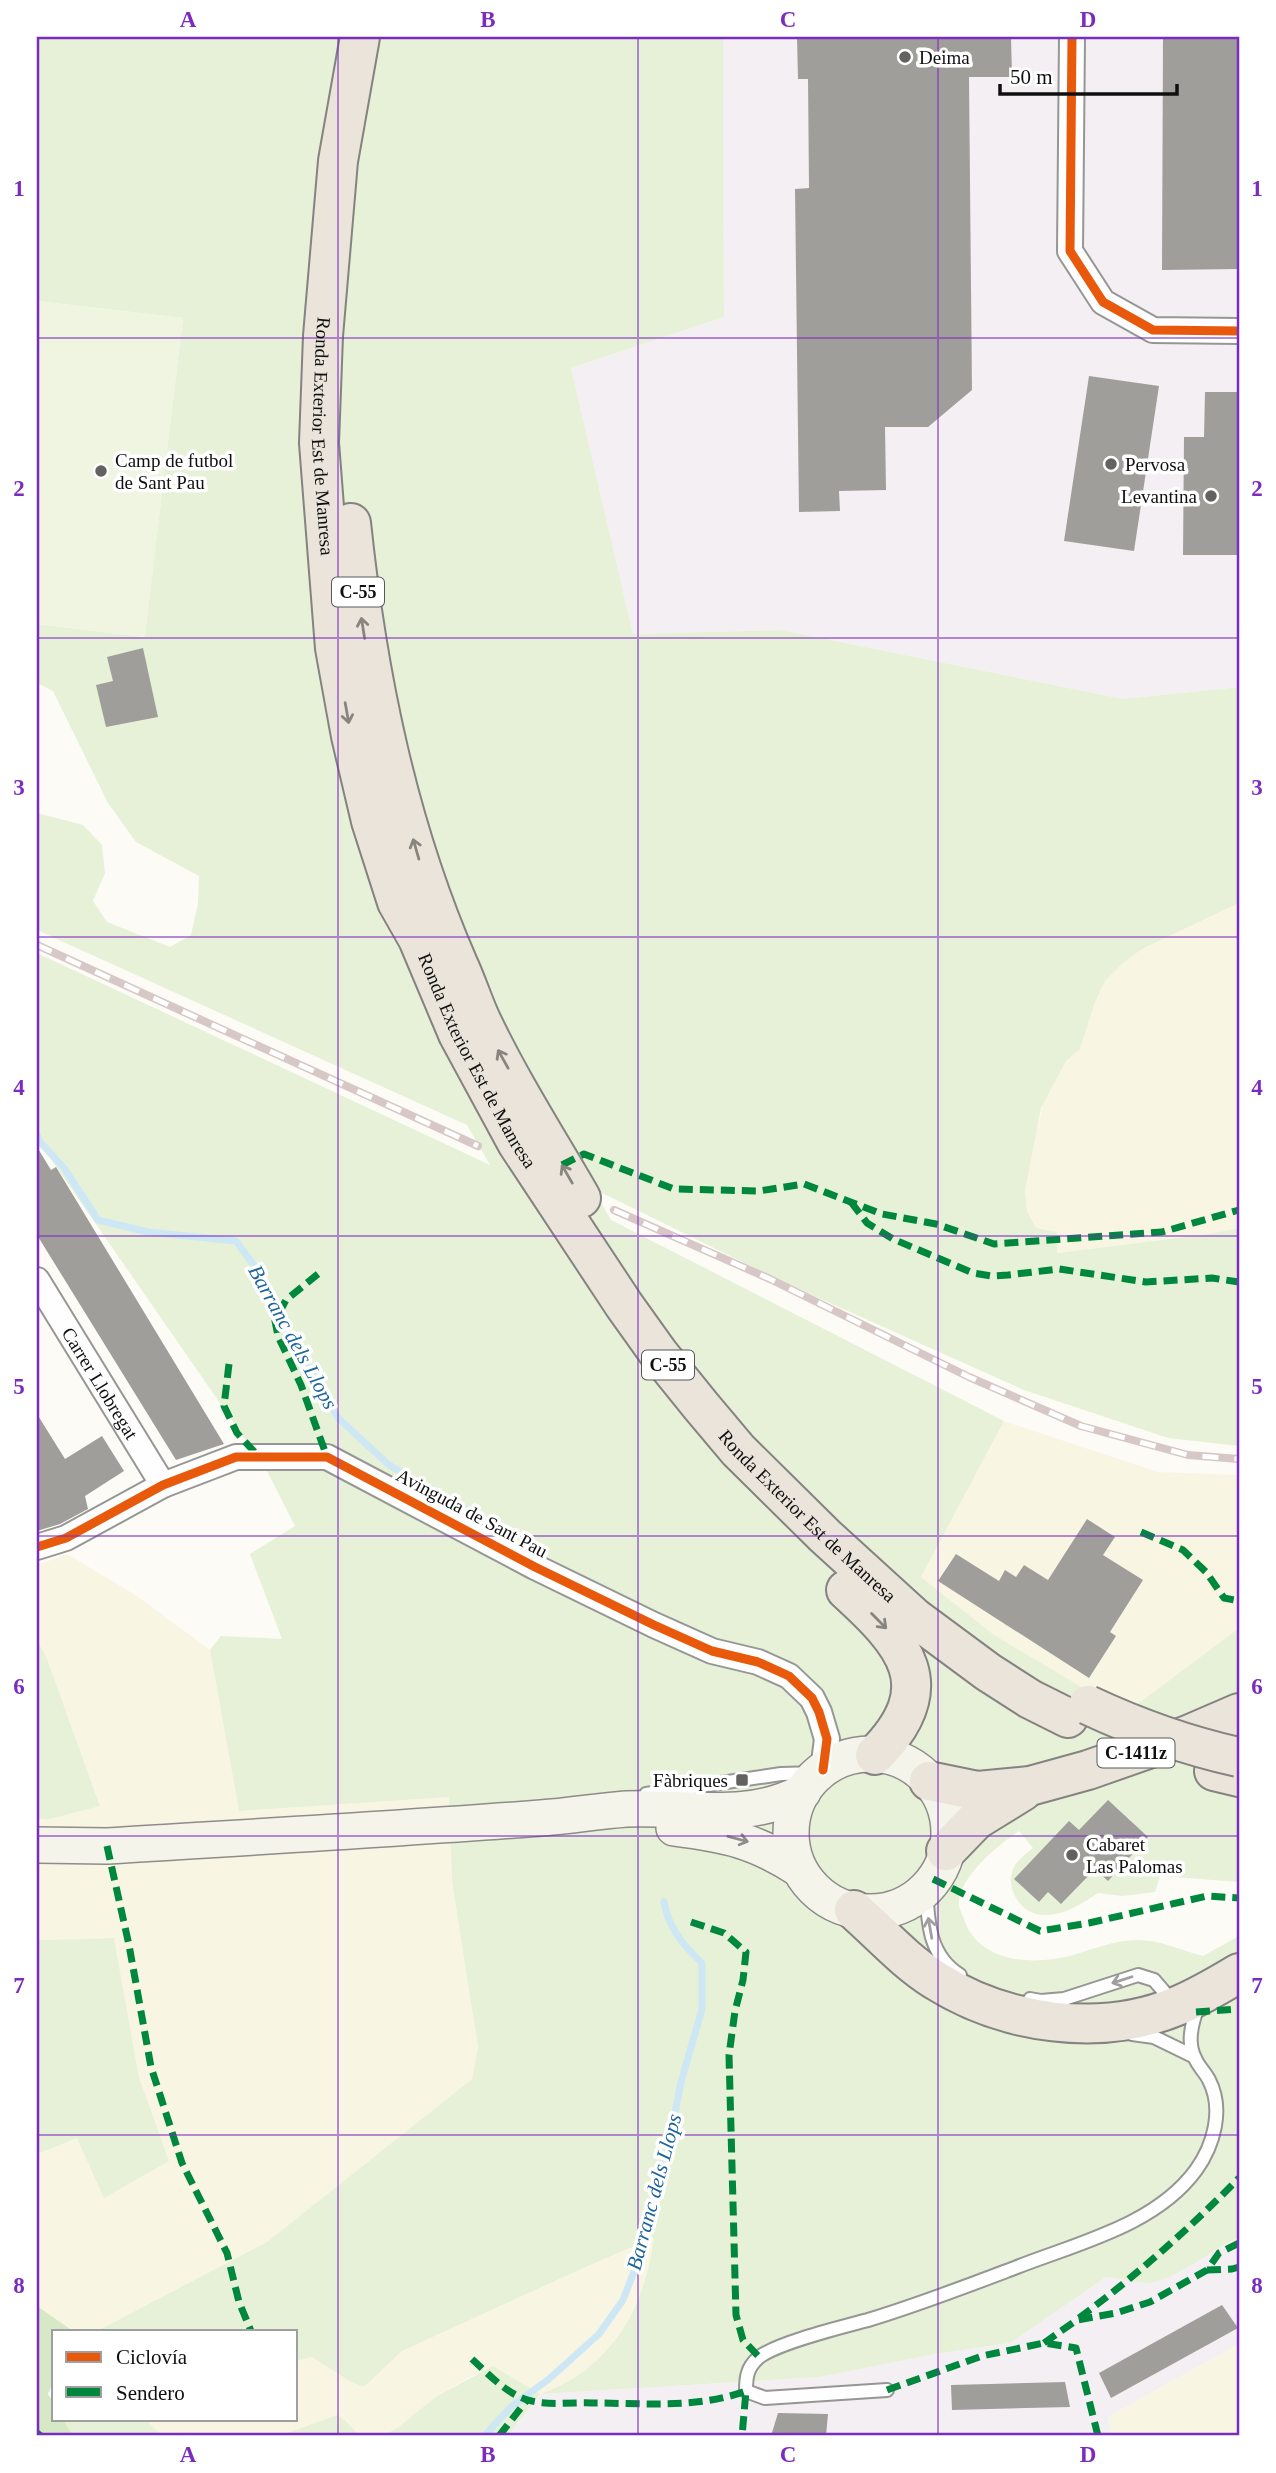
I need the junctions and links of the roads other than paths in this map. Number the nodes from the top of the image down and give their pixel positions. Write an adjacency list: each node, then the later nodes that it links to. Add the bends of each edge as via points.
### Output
1 (360, 37): 5 (highway, Ronda Exterior Est de Manresa / C-55, one-way to 5, via 336,175 319,443 337,660 370,821)
2 (382, 37): 9 (highway, Ronda Exterior Est de Manresa / C-55, one-way to 2, via 1047,1685 942,1616 838,1526 789,1478 722,1400 670,1335 608,1244 480,1018 446,938 416,854 380,715 359,603 347,481 343,342 349,226)
3 (1072, 37): 4 (street, via 1070,251 1103,302 1153,330)
4 (1239, 331)
5 (397, 902): 9 (highway, Ronda Exterior Est de Manresa / C-55, via 418,939 458,1034 517,1143 659,1354 738,1450 915,1618 1030,1699); 11 (highway, one-way to 11, via 423,985 483,1115 585,1288 696,1436 887,1630 907,1661 910,1705 898,1728)
6 (37, 1280): 7 (street, Carrer Llobregat)
7 (163, 1485): 8 (street, Avinguda de Sant Pau, via 66,1538); 11 (street, Avinguda de Sant Pau, via 236,1457 327,1457 654,1625 712,1651 758,1662 789,1676 812,1698)
8 (37, 1547)
9 (1078, 1711): 12 (highway, Ronda Exterior Est de Manresa / C-55, via 1124,1743)
10 (1239, 1713): 14 (highway, C-1411z, via 1088,1770)
11 (832, 1764): 13 (main road, via 905,1763); 15 (main road, via 787,1801 769,1807 734,1811 626,1809); 18 (main road, via 797,1804 791,1830)
12 (1233, 1765)
13 (929, 1781): 14 (highway, via 978,1791); 17 (main road, via 946,1814)
14 (1030, 1786): 17 (highway, via 976,1820)
15 (573, 1816): 16 (main road, via 107,1846); 18 (main road, one-way to 18, via 732,1837 757,1844)
16 (37, 1845)
17 (946, 1851): 19 (main road)
18 (800, 1869): 20 (main road, via 822,1896)
19 (926, 1888): 20 (main road, via 898,1907); 22 (lane, one-way to 19, via 934,1946)
20 (854, 1910): 22 (highway, via 906,1959)
21 (1239, 1973): 24 (highway)
22 (960, 1984): 24 (highway, via 1014,2015 1061,2022 1088,2024); 25 (lane, via 992,2016 1028,2029 1154,2037)
23 (1018, 1996): 24 (lane, one-way to 23, via 1154,1980 1138,1975 1063,1999)
24 (1190, 2010): 25 (lane)
25 (1193, 2056): 26 (lane, via 1215,2098 1213,2137 1196,2169 1147,2213 911,2307 789,2344 759,2357 746,2373 746,2391 765,2398)
26 (887, 2390)

